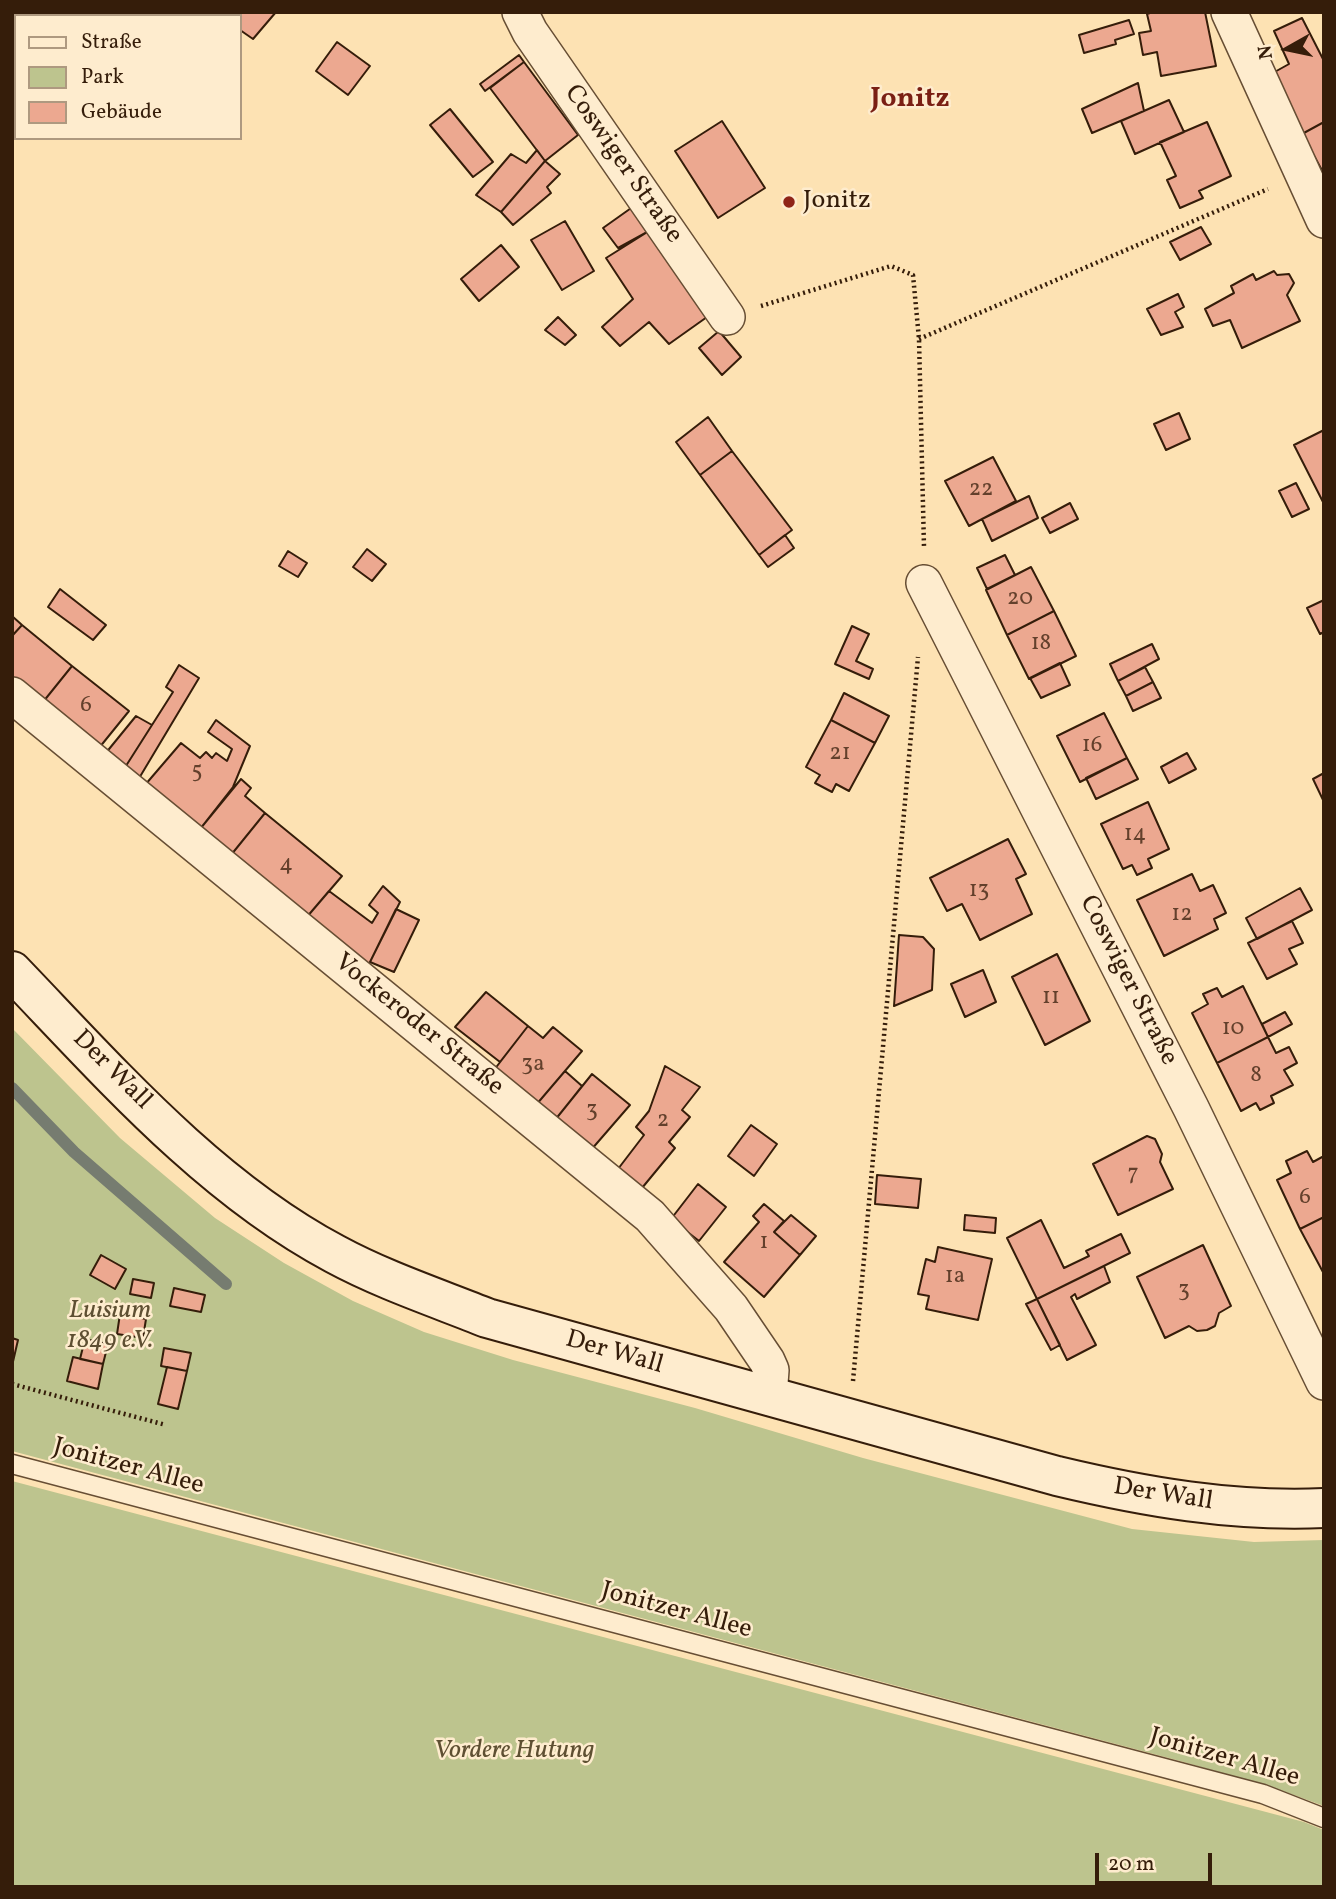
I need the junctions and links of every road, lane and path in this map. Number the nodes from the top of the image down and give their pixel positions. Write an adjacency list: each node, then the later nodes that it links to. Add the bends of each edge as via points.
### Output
1 (520, 12): 5 (street, Coswiger Straße)
2 (1229, 12): 3 (street)
3 (1301, 175): 4 (street); 6 (path)
4 (1324, 220)
5 (727, 317): 6 (path, via 891,266 913,275)
6 (919, 339): 7 (path)
7 (925, 583): 11 (street, Coswiger Straße, via 1192,1108)
8 (918, 652): 14 (path)
9 (12, 695): 13 (street, Vockeroder Straße, via 650,1216 731,1308 767,1361)
10 (12, 971): 13 (main road, Der Wall, via 101,1065 230,1185 335,1254 487,1318)
11 (1324, 1382)
12 (12, 1384): 15 (path)
13 (769, 1397): 14 (main road, Der Wall)
14 (848, 1418): 17 (main road, Der Wall, via 1140,1496)
15 (166, 1425)
16 (12, 1464): 18 (lane, Jonitzer Allee, via 1263,1794)
17 (1324, 1508)
18 (1324, 1818)

